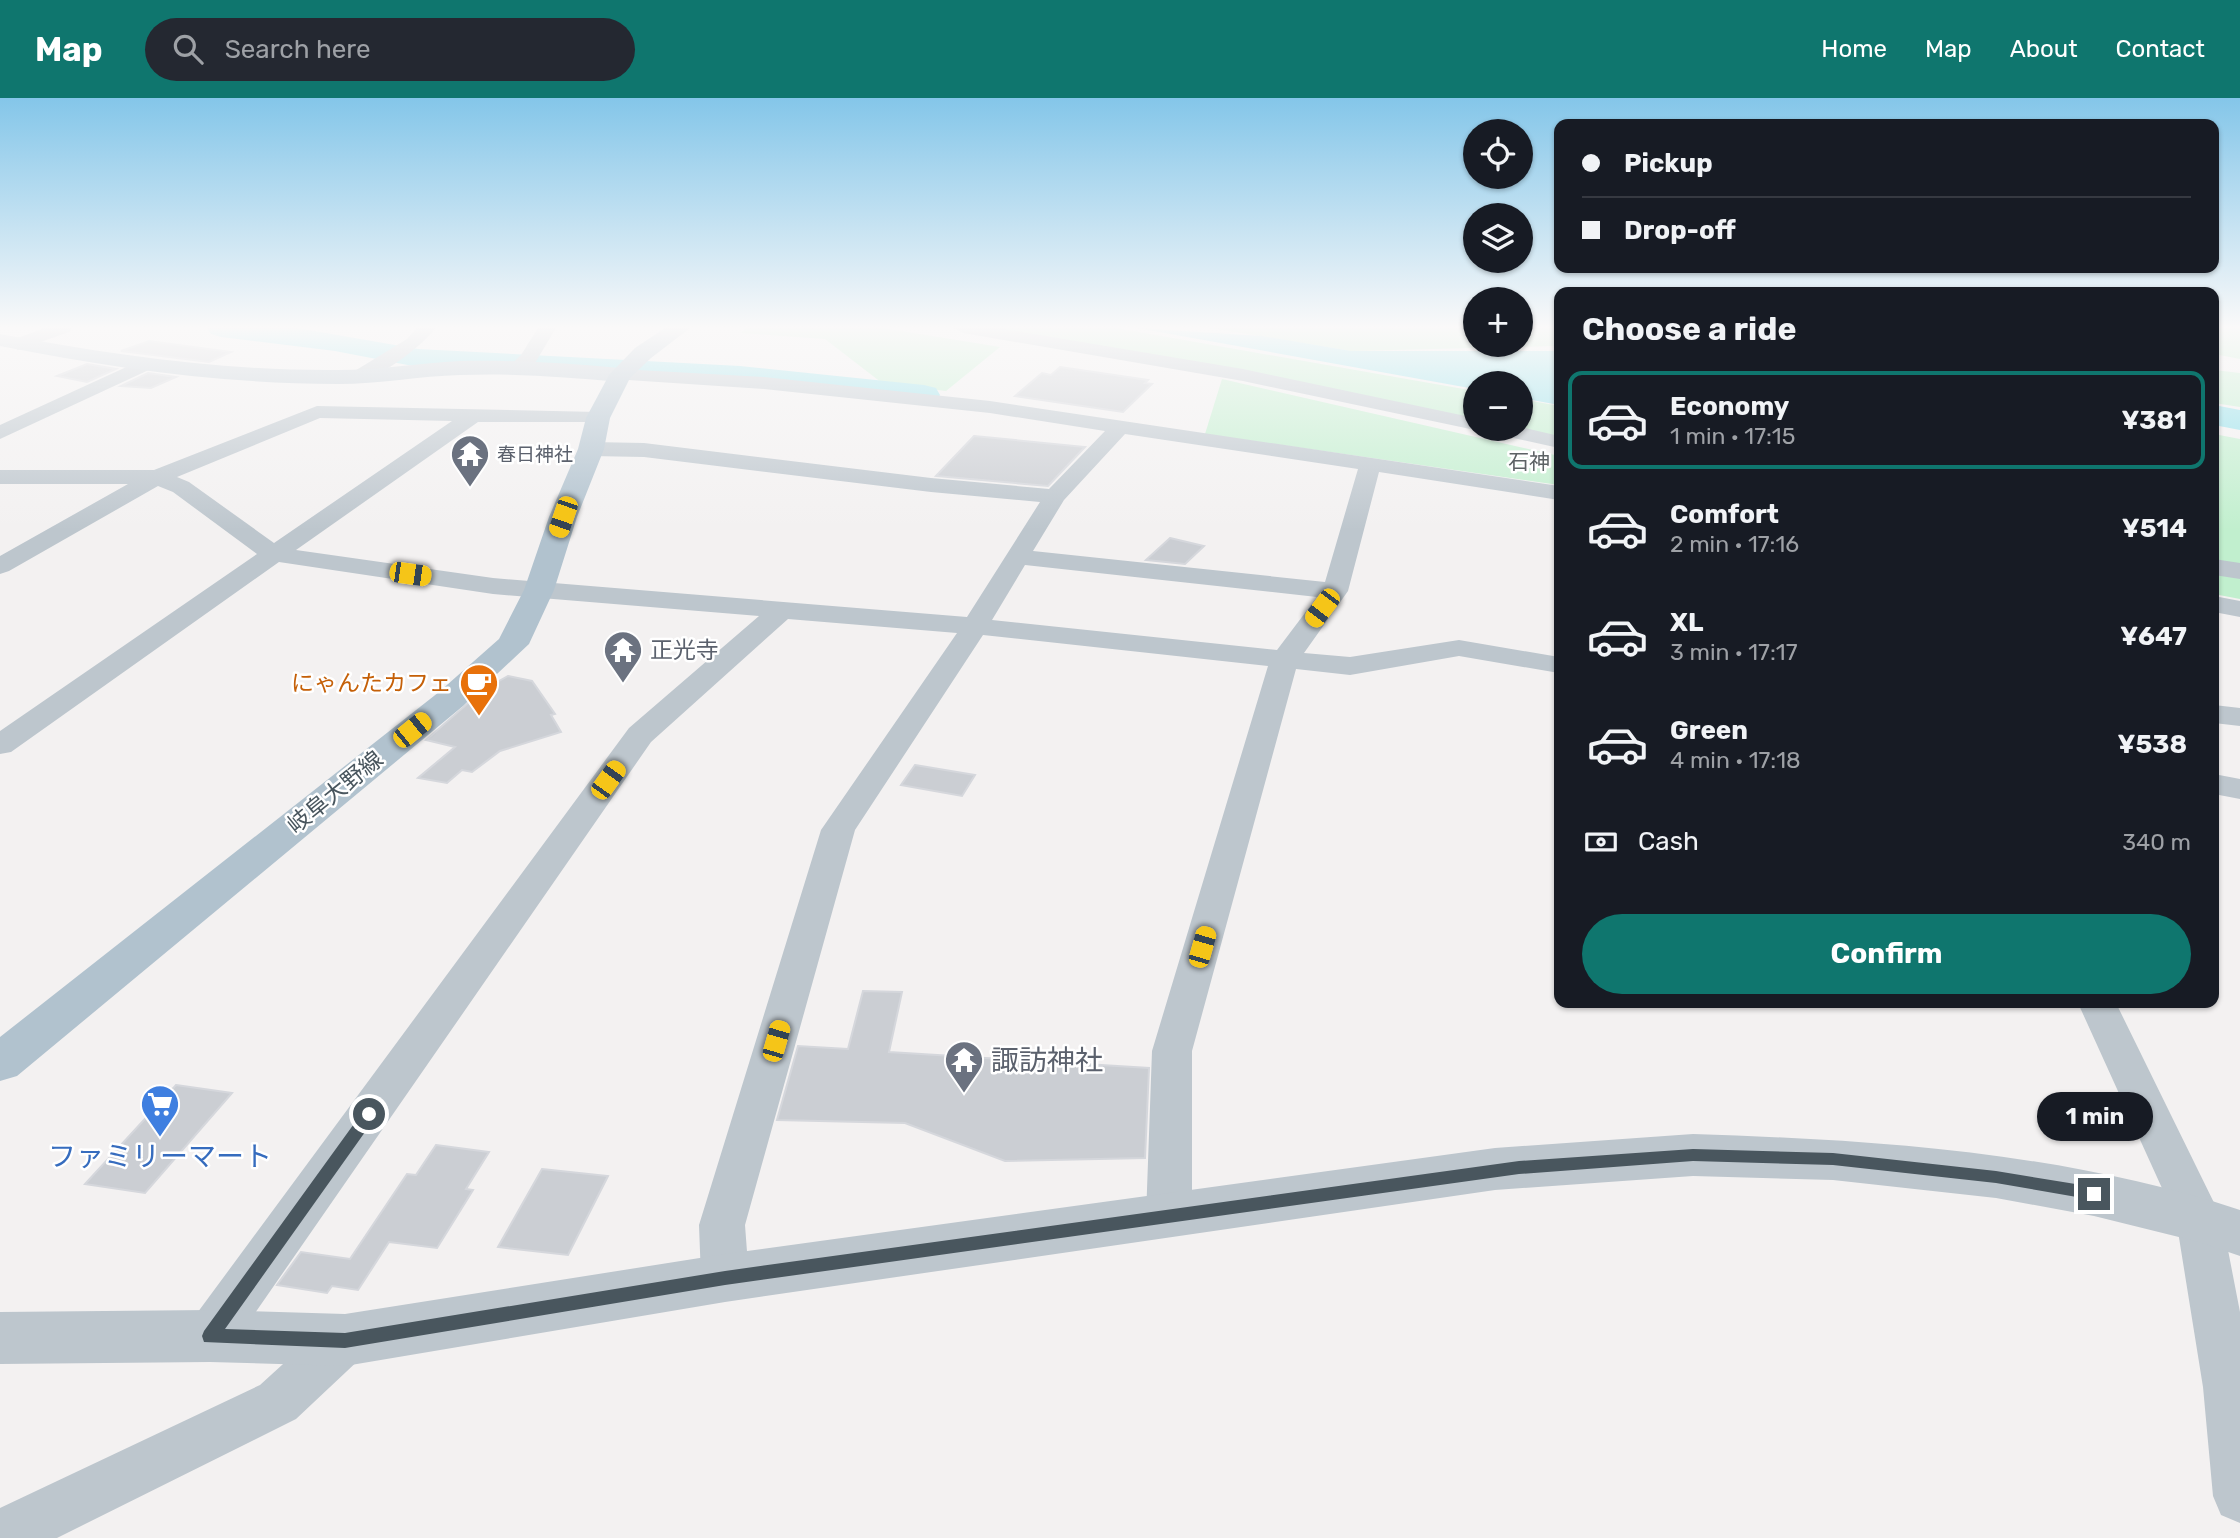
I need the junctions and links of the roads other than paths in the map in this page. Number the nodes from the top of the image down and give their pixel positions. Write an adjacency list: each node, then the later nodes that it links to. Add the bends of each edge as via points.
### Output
1 (80, 395): 10 (street)
2 (319, 395): 6 (street, via 312,402)
3 (612, 395): 11 (main road, 岐阜大野線)
4 (879, 395): 9 (street)
5 (1339, 395): 8 (street)
6 (317, 412): 7 (street); 16 (street)
7 (474, 415): 11 (street); 19 (street)
8 (1463, 421)
9 (1119, 428): 14 (street); 18 (street)
10 (0, 433)
11 (594, 433): 18 (street, via 644,450); 24 (main road, 岐阜大野線)
12 (1533, 436): 13 (street)
13 (1554, 441)
14 (1370, 465): 17 (street); 25 (street)
15 (0, 477): 16 (street)
16 (157, 477): 19 (street, via 181,487); 21 (street)
17 (1554, 492)
18 (1055, 496): 20 (street)
19 (273, 554): 24 (street); 34 (street)
20 (1017, 557): 25 (street); 29 (street)
21 (0, 566)
22 (2219, 568): 23 (street)
23 (2240, 571)
24 (539, 590): 28 (street); 38 (main road, 岐阜大野線, via 513,643 451,699)
25 (1335, 591): 30 (street)
26 (2219, 605): 27 (street)
27 (2240, 609)
28 (782, 610): 29 (street); 42 (street, via 640,735)
29 (975, 626): 30 (street); 41 (street, via 838,830 722,1225)
30 (1284, 660): 31 (street, via 1350,666 1460,649); 39 (street, via 1172,1051)
31 (1554, 663)
32 (2219, 715): 33 (street)
33 (2240, 717)
34 (0, 745)
35 (2219, 785): 36 (street)
36 (2240, 789)
37 (2100, 1008): 40 (street)
38 (0, 1063)
39 (1169, 1217): 40 (street, via 1495,1170 1693,1155 1833,1159 1996,1177 2094,1194); 41 (street)
40 (2220, 1226): 45 (street)
41 (725, 1278): 44 (street)
42 (210, 1336): 43 (street); 44 (street)
43 (0, 1338)
44 (345, 1340): 46 (street, via 278,1402)
45 (2240, 1496)
46 (0, 1537)

